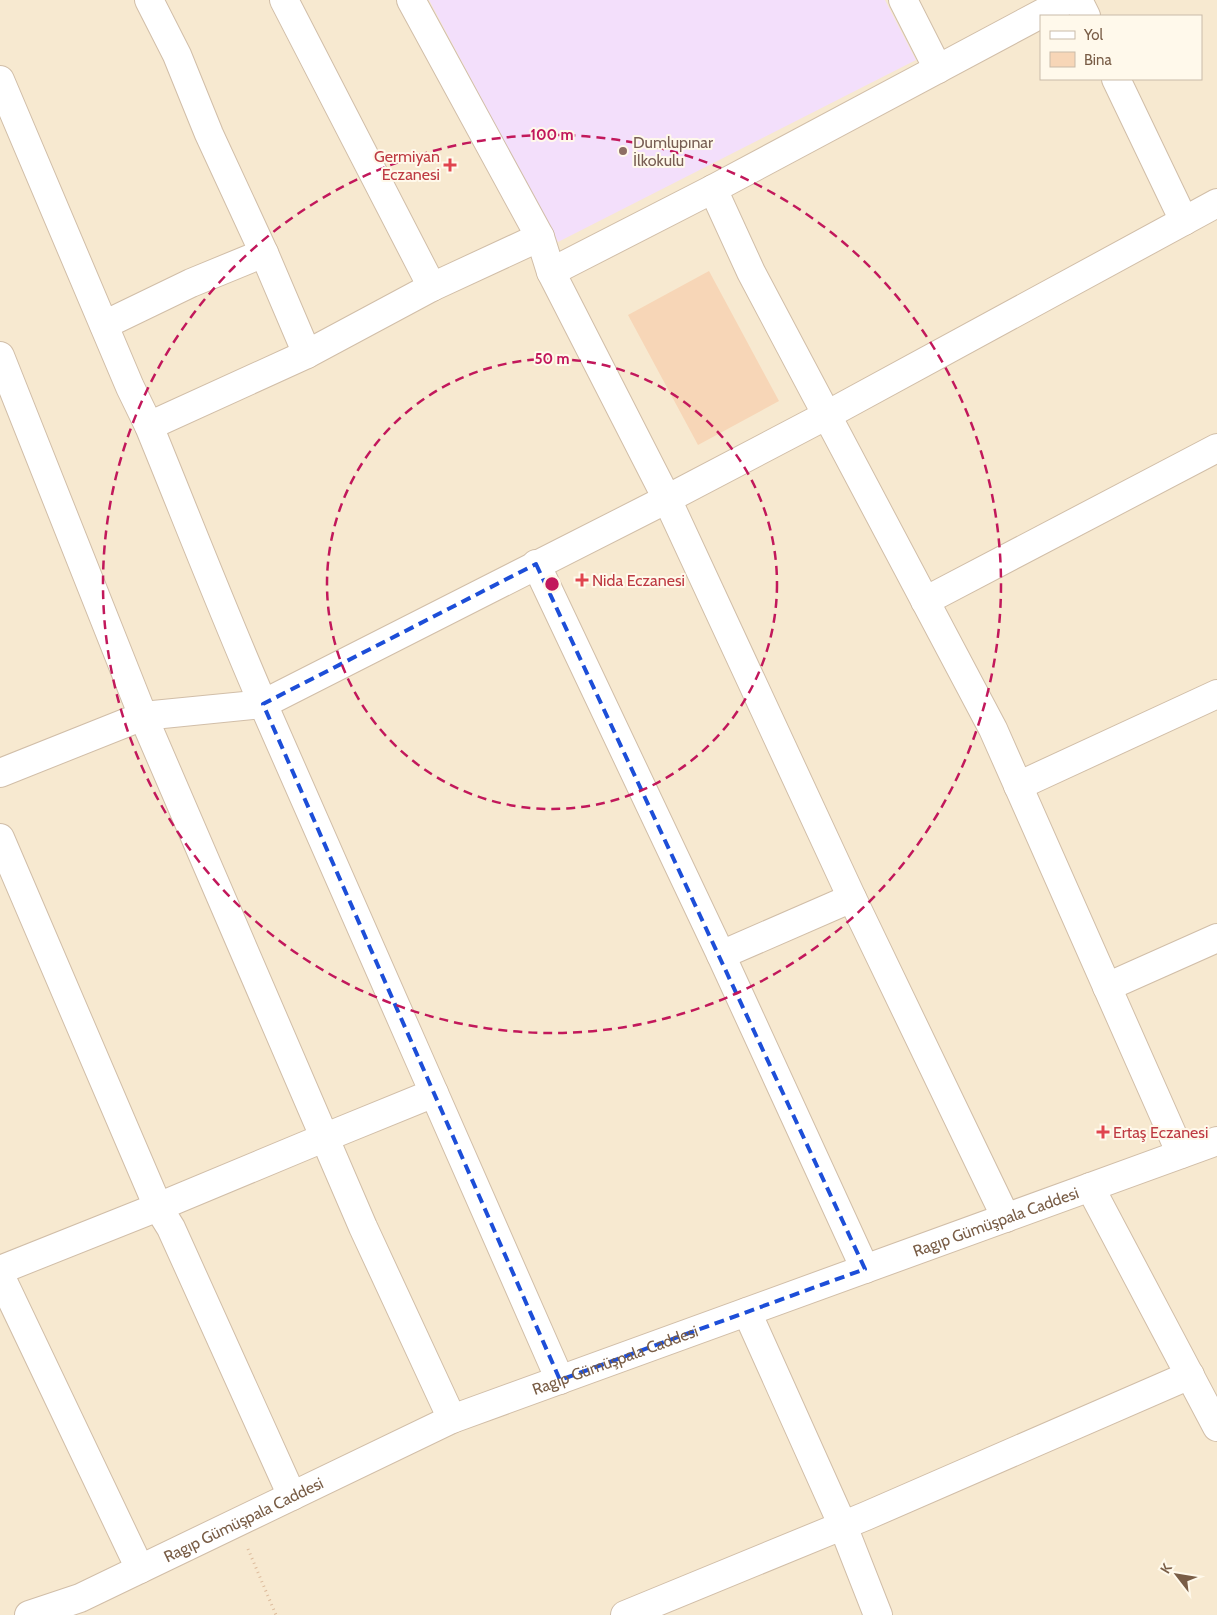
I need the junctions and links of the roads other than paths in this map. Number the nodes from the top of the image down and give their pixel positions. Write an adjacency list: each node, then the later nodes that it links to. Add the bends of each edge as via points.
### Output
1 (149, 0): 15 (street, via 177,55)
2 (284, 0): 17 (street)
3 (411, 0): 14 (street)
4 (903, 0): 8 (street)
5 (1067, 0): 8 (street)
6 (1078, 0): 7 (street)
7 (1086, 15)
8 (938, 69): 11 (street)
9 (0, 80): 18 (street)
10 (1116, 80): 13 (street)
11 (713, 189): 16 (street); 21 (street, via 751,272)
12 (1217, 203): 13 (street)
13 (1184, 221): 21 (street)
14 (540, 237): 16 (street); 17 (street)
15 (264, 253): 18 (street, via 191,283); 19 (street)
16 (551, 272): 24 (street)
17 (432, 287): 19 (street)
18 (104, 325): 22 (street)
19 (307, 354): 22 (street)
20 (0, 356): 29 (street)
21 (827, 415): 24 (street); 26 (street)
22 (149, 426): 28 (street)
23 (1217, 448): 26 (street)
24 (667, 499): 25 (street); 33 (street)
25 (536, 564): 28 (street); 35 (street)
26 (925, 601): 31 (street, via 993,729)
27 (1217, 694): 31 (street)
28 (263, 704): 29 (street); 37 (street)
29 (143, 716): 30 (street); 38 (street)
30 (0, 773)
31 (1018, 786): 36 (street)
32 (0, 838): 42 (street)
33 (852, 898): 35 (street); 43 (street)
34 (1217, 938): 36 (street)
35 (721, 955): 44 (street)
36 (1108, 987): 40 (street)
37 (434, 1093): 38 (street); 49 (street)
38 (326, 1136): 42 (street); 50 (street, via 363,1226)
39 (1217, 1141): 40 (street, Ragıp Gümüşpala Caddesi)
40 (1182, 1154): 41 (street, Ragıp Gümüşpala Caddesi)
41 (1090, 1187): 43 (street, Ragıp Gümüşpala Caddesi); 48 (street)
42 (158, 1207): 45 (street); 52 (street)
43 (1006, 1218): 44 (street, Ragıp Gümüşpala Caddesi)
44 (865, 1269): 47 (street, Ragıp Gümüşpala Caddesi)
45 (0, 1270)
46 (0, 1275): 54 (street)
47 (747, 1312): 49 (street, Ragıp Gümüşpala Caddesi); 53 (street)
48 (1190, 1375): 51 (street); 53 (street)
49 (560, 1380): 50 (street, Ragıp Gümüşpala Caddesi)
50 (452, 1419): 52 (street, Ragıp Gümüşpala Caddesi)
51 (1217, 1427)
52 (292, 1496): 54 (street, Ragıp Gümüşpala Caddesi)
53 (843, 1526): 56 (street); 57 (street)
54 (140, 1569): 55 (street, Ragıp Gümüşpala Caddesi, via 80,1598)
55 (29, 1615)
56 (625, 1615)
57 (878, 1615)

